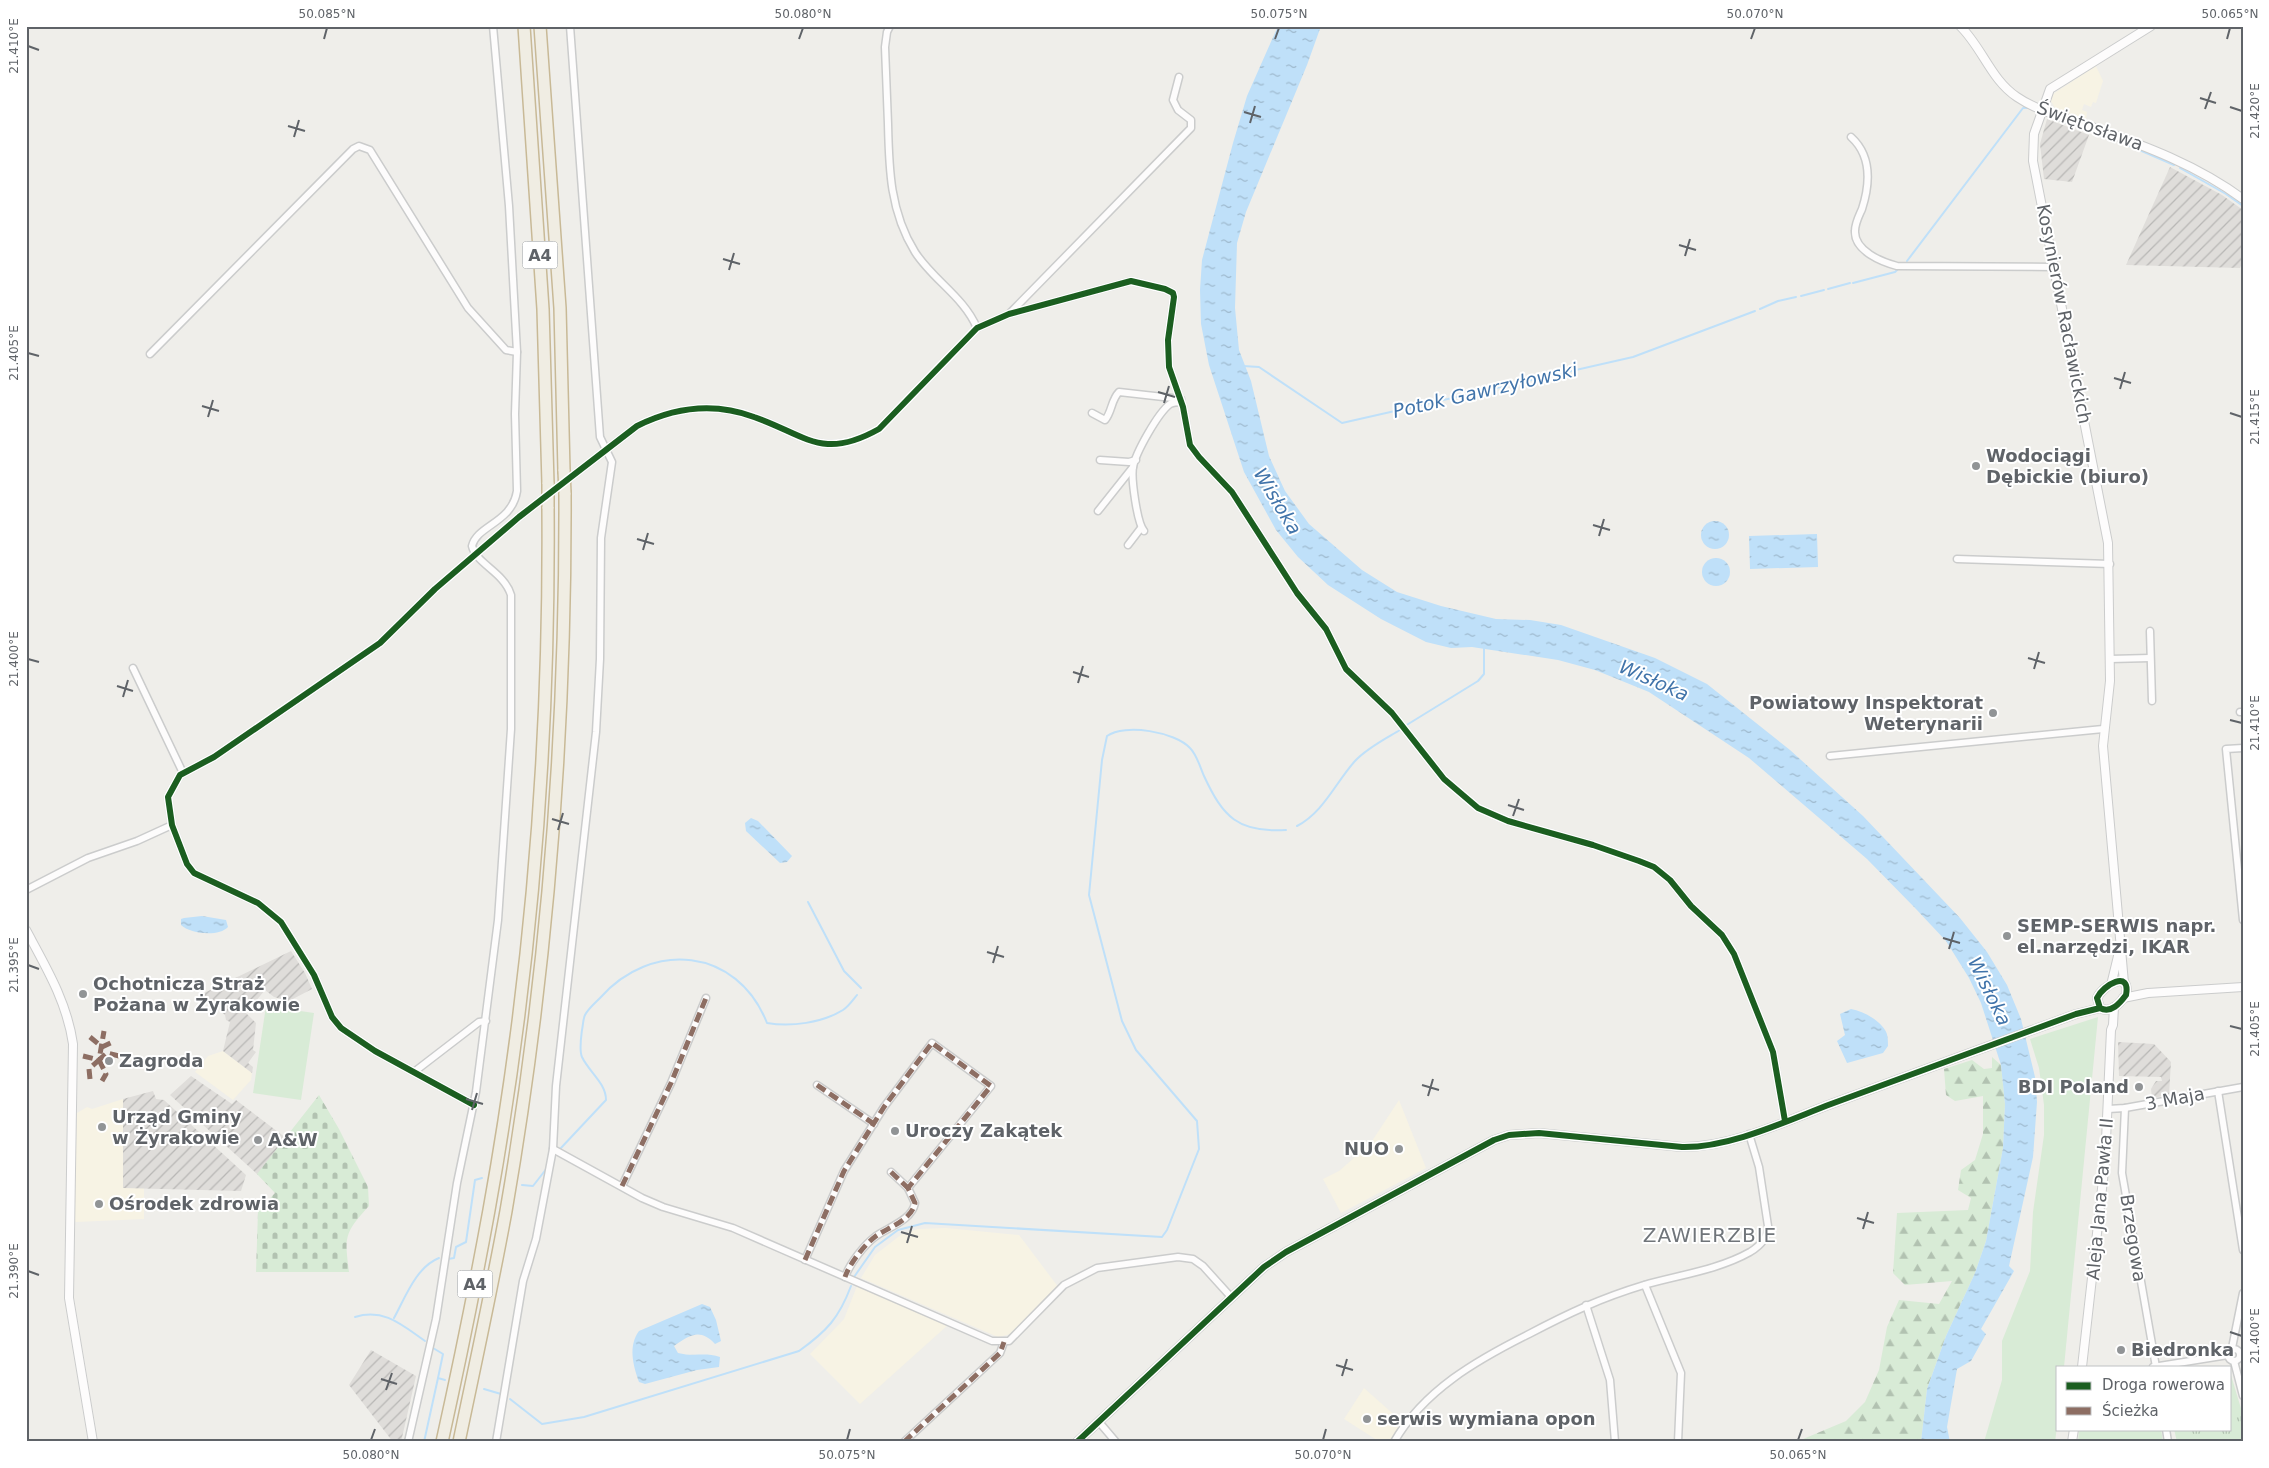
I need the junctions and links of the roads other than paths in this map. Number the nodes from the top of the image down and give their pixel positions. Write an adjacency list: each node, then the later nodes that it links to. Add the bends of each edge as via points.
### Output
1 (493, 26): 15 (street, via 509,206)
2 (524, 26): 87 (highway, A4, bridge, via 543,309 548,484 547,654 539,802 523,976 503,1122 474,1289)
3 (540, 26): 88 (highway, A4, bridge, via 560,308 565,493 564,655 555,805 538,989 506,1212)
4 (570, 26): 19 (street, via 596,401 600,436)
5 (890, 26): 14 (street, via 885,48 889,162 897,216 923,262 965,307)
6 (1960, 26): 9 (street, Świętosława, via 1972,38 2005,88)
7 (2151, 26): 9 (street, Kosynierów Racławickich, via 2052,88)
8 (1179, 77): 13 (street, via 1173,100 1178,110 1191,120 1192,128)
9 (2041, 109): 11 (street, Świętosława, via 2168,156); 12 (street, Kosynierów Racławickich, via 2032,152)
10 (1851, 137): 12 (street, via 1865,157 1868,174 1855,236 1861,247 1881,260 1897,266)
11 (2243, 199)
12 (2054, 267): 26 (street, Kosynierów Racławickich, via 2107,533)
13 (1009, 314): 14 (street); 17 (street, via 1136,280 1170,291 1174,297 1168,367)
14 (977, 328): 19 (street, via 878,429 861,439 818,444 754,417 725,409 697,407 653,418 637,426)
15 (517, 352): 16 (street, via 506,350 468,308 370,150 359,146); 24 (street, via 516,500 510,510 473,541)
16 (150, 354)
17 (1181, 400): 18 (street, via 1119,392 1105,420); 21 (street, via 1166,408); 61 (street, via 1187,436 1194,451 1232,492 1297,593 1326,629 1346,668 1392,713 1444,779 1472,803 1496,817 1593,845 1654,867 1722,935 1734,954 1773,1052)
18 (1092, 413)
19 (606, 451): 24 (street); 64 (street, via 612,462 601,538 596,732 556,1086)
20 (1100, 460): 21 (street)
21 (1134, 463): 22 (street); 23 (street, via 1142,530)
22 (1098, 511)
23 (1128, 545)
24 (476, 555): 35 (street, via 435,589 380,643 214,757); 52 (street, via 506,582 511,595 511,729 498,920)
25 (1958, 559): 26 (street)
26 (2110, 564): 28 (street, Kosynierów Racławickich)
27 (2150, 631): 29 (street)
28 (2110, 658): 29 (street); 32 (street, Kosynierów Racławickich, via 2110,690)
29 (2150, 658): 31 (street)
30 (133, 668): 35 (street)
31 (2152, 701)
32 (2104, 729): 34 (street); 41 (street, Kosynierów Racławickich)
33 (2243, 748): 37 (street, via 2226,749)
34 (1830, 756)
35 (184, 773): 36 (street, via 168,797)
36 (172, 825): 38 (street, via 128,845 88,858); 54 (street, via 187,864 194,873 258,903 281,922 314,975 332,1017 341,1028)
37 (2239, 853): 39 (street)
38 (26, 890)
39 (2243, 920)
40 (26, 930): 85 (street, via 60,995 69,1018 73,1044 69,1298)
41 (2120, 946): 42 (street, Kosynierów Racławickich); 43 (street, Kosynierów Racławickich)
42 (2112, 982): 43 (street, via 2120,981); 47 (street)
43 (2126, 985): 45 (street); 48 (street)
44 (2243, 987): 45 (street)
45 (2148, 993): 48 (street)
46 (706, 998): 66 (street)
47 (2097, 998): 50 (street); 51 (street)
48 (2124, 998): 49 (street)
49 (2114, 1007): 50 (street); 53 (street, Aleja Jana Pawła II)
50 (2102, 1009): 51 (street); 53 (street, Aleja Jana Pawła II)
51 (2076, 1014): 61 (street)
52 (486, 1021): 54 (street, via 479,1022); 58 (street)
53 (2110, 1030): 59 (street, Aleja Jana Pawła II)
54 (414, 1072): 58 (street)
55 (817, 1085): 62 (street)
56 (2243, 1087): 57 (street, 3 Maja)
57 (2218, 1091): 60 (street, 3 Maja); 68 (street)
58 (474, 1106): 86 (street, via 454,1202 436,1319)
59 (2108, 1108): 60 (street, 3 Maja); 80 (street, Aleja Jana Pawła II)
60 (2125, 1108): 81 (street, Brzegowa, via 2122,1173)
61 (1785, 1121): 63 (street)
62 (874, 1124): 67 (street, via 932,1043 992,1086); 69 (street, via 844,1171)
63 (1749, 1134): 71 (street, via 1766,1203 1766,1238 1756,1248 1728,1262); 73 (street, via 1698,1147 1539,1133 1494,1140 1286,1252 1264,1267)
64 (553, 1149): 66 (street); 89 (street, via 538,1231 523,1280)
65 (891, 1172): 67 (street)
66 (622, 1186): 69 (street, via 663,1207 732,1228)
67 (908, 1188): 70 (street, via 915,1203 911,1213 871,1240)
68 (2243, 1250)
69 (805, 1260): 70 (street)
70 (845, 1277): 75 (street, via 992,1341)
71 (1645, 1285): 74 (street); 95 (street, via 1681,1373)
72 (2243, 1293): 76 (street)
73 (1231, 1298): 75 (street, via 1203,1266 1193,1260 1178,1257 1096,1268 1064,1285 1013,1338); 84 (street)
74 (1586, 1305): 93 (street, via 1504,1346 1453,1378 1427,1400); 94 (street, via 1610,1380)
75 (1004, 1342): 90 (street, via 1000,1353)
76 (2232, 1348): 77 (street); 78 (street)
77 (2241, 1352): 79 (street)
78 (2228, 1355): 79 (street); 82 (street)
79 (2234, 1361): 83 (street)
80 (2082, 1366)
81 (2155, 1366)
82 (2161, 1366)
83 (2243, 1396)
84 (1099, 1422): 91 (street); 92 (street)
85 (93, 1442)
86 (408, 1442)
87 (442, 1442)
88 (459, 1442)
89 (496, 1442)
90 (904, 1442)
91 (1077, 1442)
92 (1116, 1442)
93 (1394, 1442)
94 (1615, 1442)
95 (1678, 1442)

